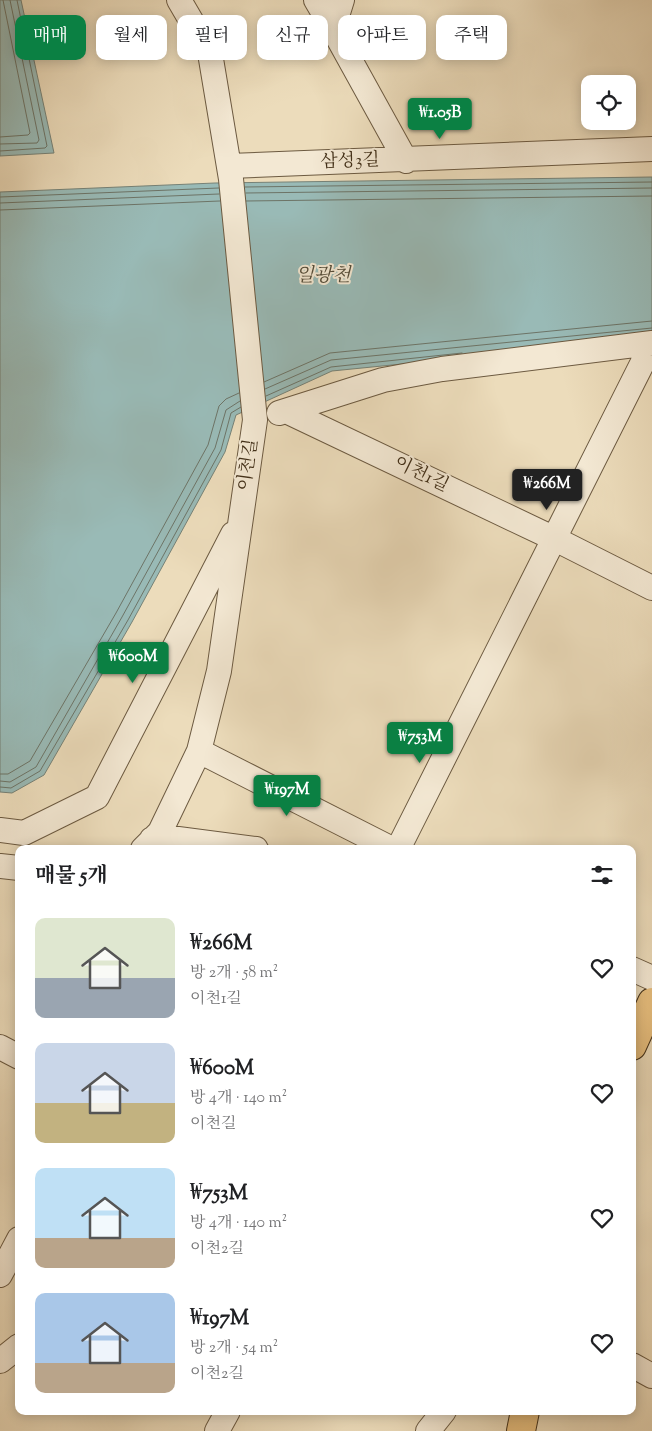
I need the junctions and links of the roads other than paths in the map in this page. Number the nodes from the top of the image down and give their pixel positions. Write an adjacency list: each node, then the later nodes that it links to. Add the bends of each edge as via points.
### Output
1 (179, 0): 7 (street, via 210,53)
2 (316, 0): 4 (street)
3 (342, 0): 4 (street)
4 (333, 29): 6 (street)
5 (652, 150): 6 (street, 삼성3길)
6 (406, 161): 7 (street, 삼성3길)
7 (230, 172): 10 (street)
8 (652, 343): 9 (street, 이천길, via 392,378); 12 (street)
9 (286, 411): 10 (street, 이천길); 12 (street, 이천1길)
10 (255, 414): 11 (street, 이천길)
11 (241, 517): 14 (street, 이천길, via 219,671); 15 (street, via 97,797 24,833)
12 (555, 539): 13 (street, 이천1길); 20 (street)
13 (652, 588)
14 (198, 751): 16 (street, 이천길, via 160,832); 19 (street)
15 (0, 830)
16 (148, 844): 17 (street, 이천길)
17 (180, 844): 18 (street, 이천길)
18 (195, 845)
19 (384, 845)
20 (400, 845)
21 (0, 866): 22 (street)
22 (15, 868)
23 (636, 971): 24 (street)
24 (652, 978)
25 (652, 1002): 26 (main road)
26 (636, 1037)
27 (0, 1047): 28 (street)
28 (15, 1055)
29 (15, 1247): 30 (street)
30 (0, 1275)
31 (15, 1349): 32 (street)
32 (0, 1361)
33 (636, 1368): 34 (street)
34 (652, 1376)
35 (226, 1415): 38 (street)
36 (441, 1415): 39 (street)
37 (523, 1415): 40 (main road)
38 (217, 1431)
39 (428, 1431)
40 (521, 1431)

